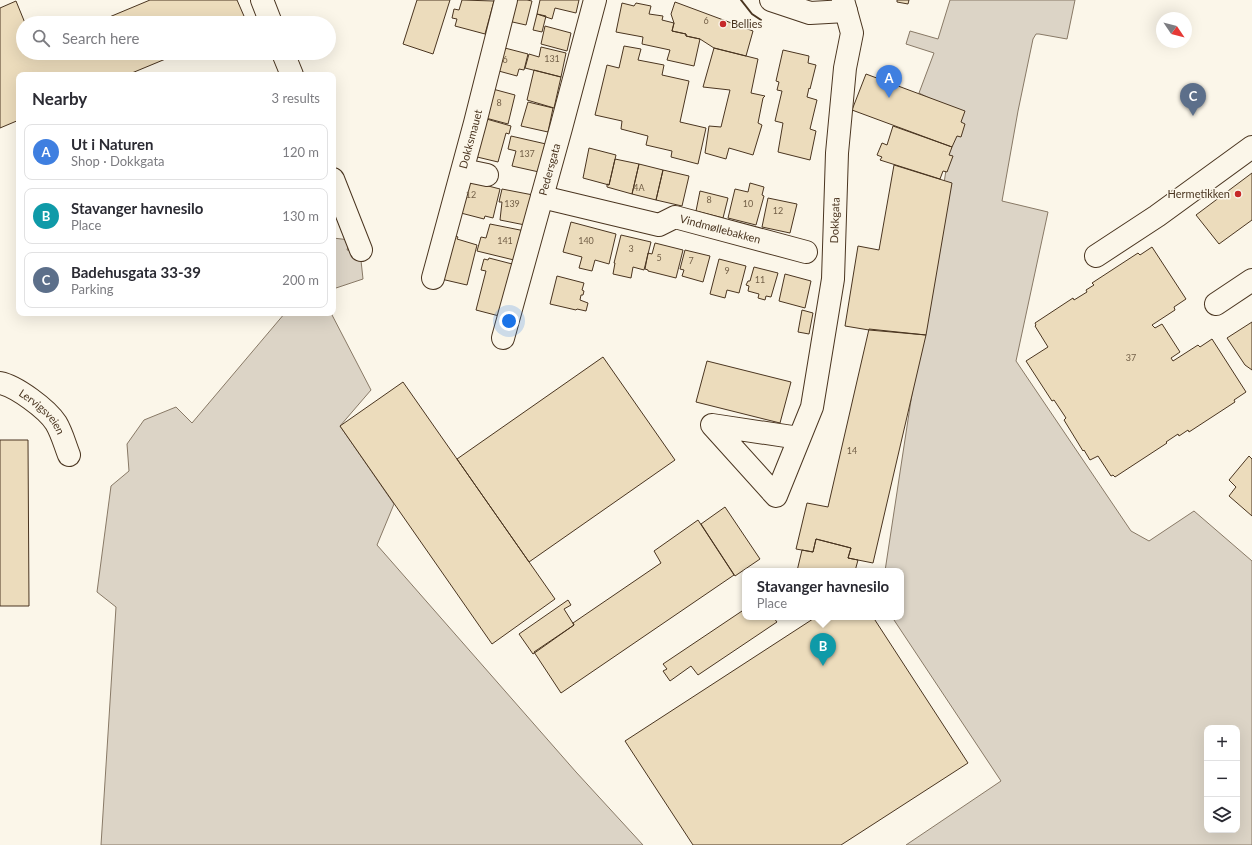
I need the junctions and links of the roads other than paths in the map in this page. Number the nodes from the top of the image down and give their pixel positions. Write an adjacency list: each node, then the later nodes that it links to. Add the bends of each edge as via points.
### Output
1 (262, 0): 6 (street)
2 (506, 0): 10 (street, Dokksmauet)
3 (595, 0): 13 (street, Pedersgata)
4 (771, 0): 5 (street, via 810,13)
5 (844, 5): 22 (street, Dokkgata, via 852,33 845,68 835,89 837,152 833,279 812,407)
6 (268, 16)
7 (286, 60): 8 (street)
8 (291, 72)
9 (1252, 147): 16 (street)
10 (463, 170): 11 (street); 17 (street, Dokksmauet)
11 (487, 175)
12 (336, 187): 14 (street)
13 (542, 197): 15 (street, Vindmøllebakken, via 659,225 674,217); 20 (street, Pedersgata)
14 (361, 250)
15 (806, 252)
16 (1096, 256)
17 (433, 278)
18 (1252, 280): 19 (street)
19 (1216, 304)
20 (503, 338)
21 (0, 383): 23 (street, Lervigsveien, via 21,392 49,415 60,432)
22 (799, 438)
23 (69, 455)

